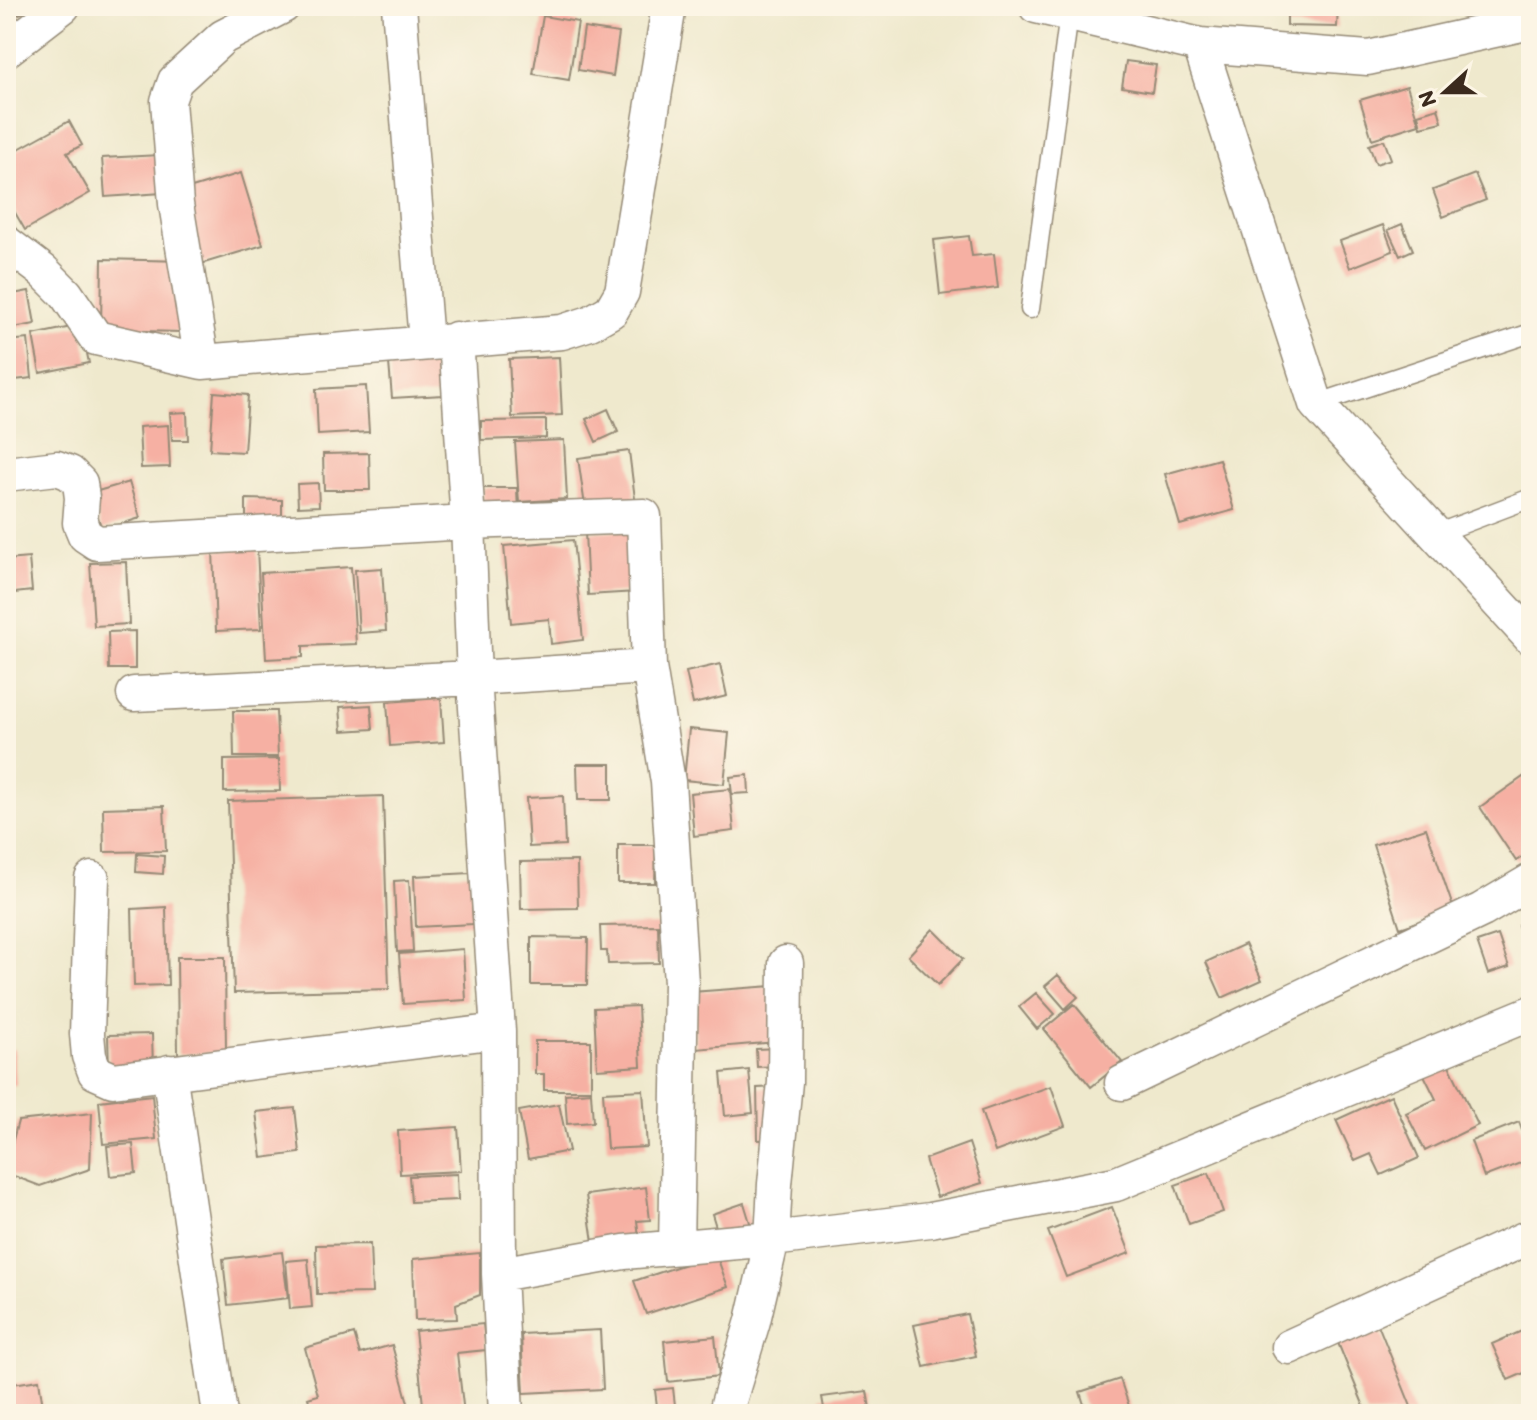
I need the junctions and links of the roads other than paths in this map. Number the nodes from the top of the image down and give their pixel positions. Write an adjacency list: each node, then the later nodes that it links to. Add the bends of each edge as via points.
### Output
1 (63, 6): 9 (street)
2 (283, 6): 14 (street, via 223,37 175,81 168,101 176,204)
3 (399, 6): 13 (street)
4 (669, 6): 13 (street, via 622,292 611,311 562,332)
5 (1036, 6): 6 (street)
6 (1069, 14): 8 (street); 11 (lane)
7 (1531, 22): 8 (street, via 1368,58)
8 (1200, 45): 15 (street)
9 (6, 50)
10 (6, 243): 14 (street, via 66,294 96,338)
11 (1030, 309)
12 (1531, 333): 15 (lane)
13 (441, 341): 14 (street); 18 (street)
14 (202, 362)
15 (1316, 404): 19 (street)
16 (6, 474): 18 (street, via 57,468 70,473 80,483 80,523 97,543)
17 (1531, 498): 19 (lane)
18 (468, 522): 21 (street, via 644,516); 22 (street)
19 (1436, 534): 20 (street)
20 (1531, 638)
21 (649, 667): 22 (street); 33 (street, via 668,782 681,983)
22 (474, 678): 23 (street); 28 (street)
23 (134, 694)
24 (92, 879): 29 (street, via 87,1034 95,1072 113,1080)
25 (1531, 881): 30 (street, via 1482,910)
26 (786, 963): 32 (street, via 785,1082)
27 (1531, 1013): 32 (street, via 1116,1184 930,1220)
28 (498, 1031): 29 (street); 34 (street)
29 (169, 1072): 36 (street)
30 (1122, 1083)
31 (1531, 1236): 35 (street)
32 (772, 1239): 33 (street); 38 (street)
33 (676, 1247): 34 (street)
34 (499, 1274): 37 (street)
35 (1289, 1347)
36 (220, 1414)
37 (506, 1414)
38 (729, 1414)

